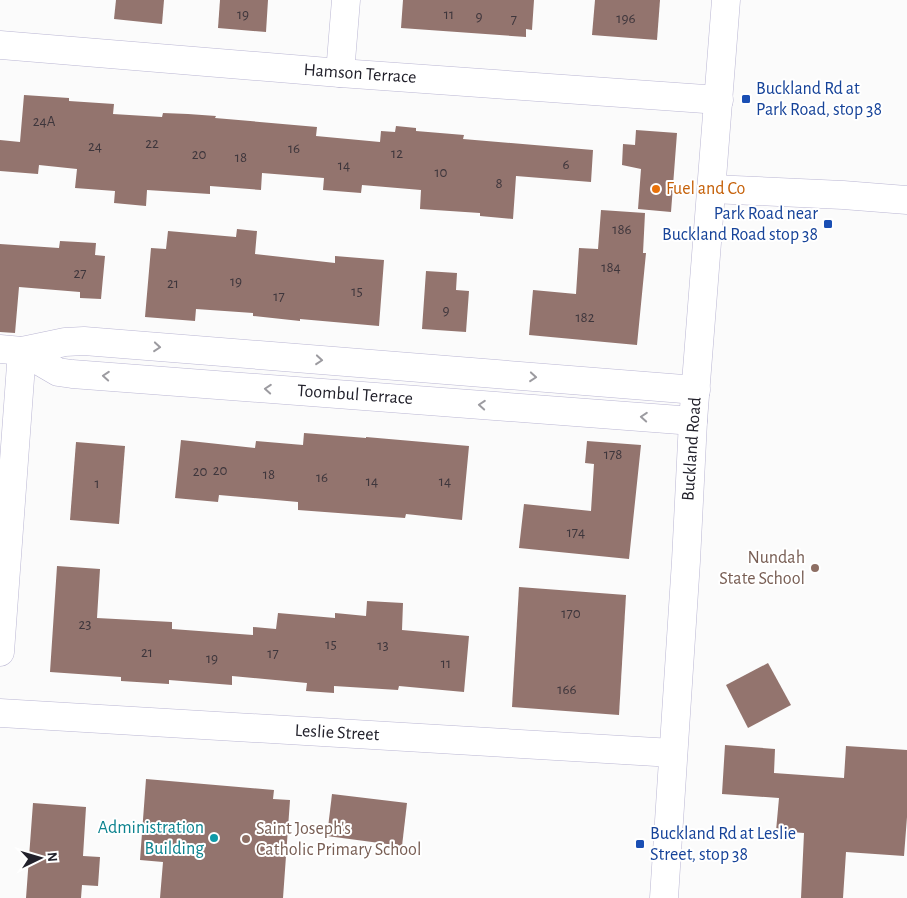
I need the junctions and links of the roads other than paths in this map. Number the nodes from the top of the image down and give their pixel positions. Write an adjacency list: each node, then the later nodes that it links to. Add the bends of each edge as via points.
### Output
1 (346, 0): 4 (street)
2 (726, 0): 5 (street, Buckland Road)
3 (0, 45): 4 (street, Hamson Terrace)
4 (340, 73): 5 (street, Hamson Terrace)
5 (719, 100): 6 (street, Buckland Road)
6 (712, 189): 7 (street); 9 (street, Buckland Road)
7 (907, 200)
8 (11, 350): 9 (street, Toombul Terrace, one-way to 9, via 84,341); 10 (street, Toombul Terrace, one-way to 8, via 72,374 58,372); 11 (street)
9 (696, 390): 10 (street, Buckland Road)
10 (693, 421): 13 (street, Buckland Road)
11 (0, 652)
12 (0, 713): 13 (street, Leslie Street)
13 (673, 753): 14 (street, Buckland Road)
14 (664, 898)

